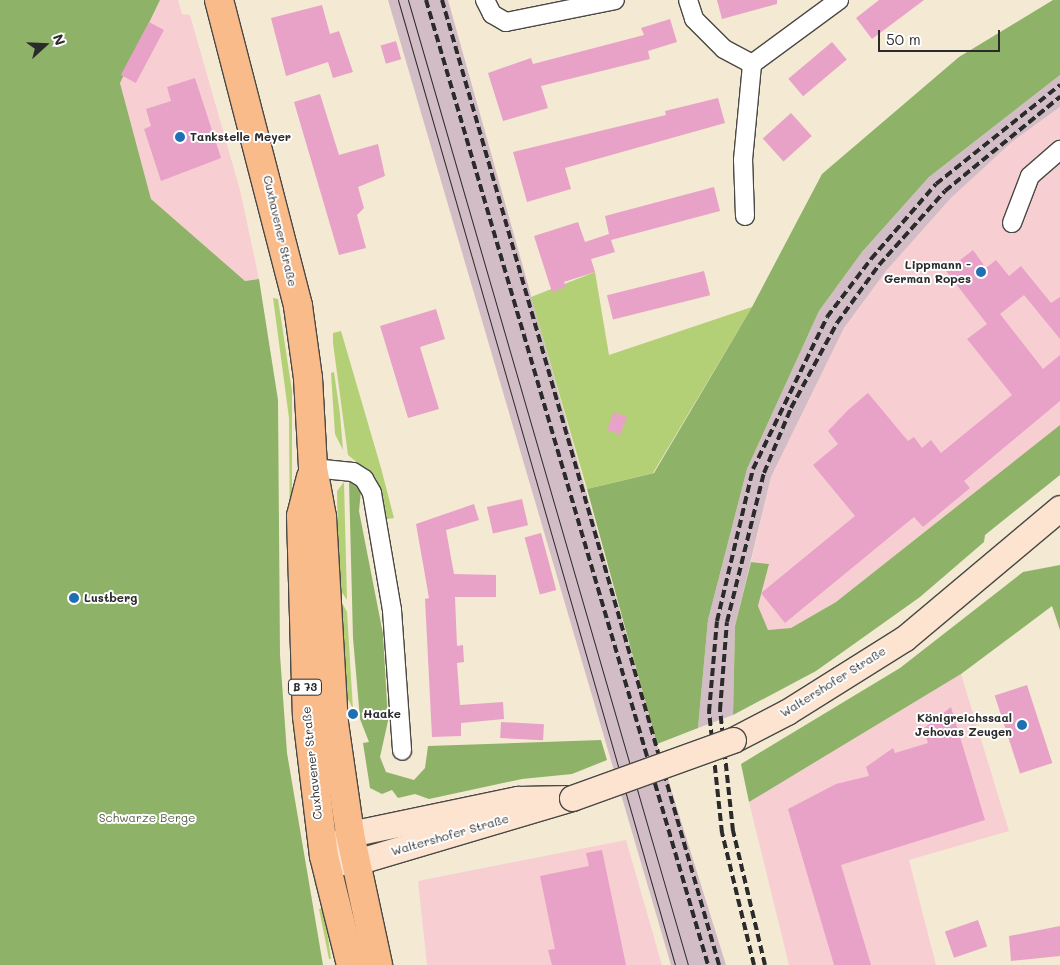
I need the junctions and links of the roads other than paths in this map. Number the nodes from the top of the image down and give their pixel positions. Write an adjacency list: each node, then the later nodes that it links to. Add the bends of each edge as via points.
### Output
1 (219, 0): 10 (main road, Cuxhavener Straße / B 73, via 266,170 298,306 308,378)
2 (485, 0): 3 (street, via 492,14 506,22)
3 (615, 0)
4 (688, 0): 6 (street, via 694,19 724,49)
5 (839, 0): 6 (street)
6 (752, 64): 8 (street, via 742,160)
7 (1060, 150): 9 (street, via 1030,176)
8 (745, 216)
9 (1012, 223)
10 (313, 468): 12 (street, via 353,472 364,479 372,493 392,610); 14 (main road, Cuxhavener Straße / B 73, via 322,517 329,677); 15 (main road, Cuxhavener Straße / B 73, via 301,516 302,643 311,764)
11 (1057, 518): 13 (main road, Waltershofer Straße, bridge, via 904,638 801,704 733,740)
12 (402, 751)
13 (572, 798): 14 (main road, Waltershofer Straße, via 518,799); 16 (main road, Waltershofer Straße)
14 (350, 834): 15 (main road, via 333,844); 16 (main road, Cuxhavener Straße / B 73)
15 (324, 856): 16 (main road, via 336,862); 17 (main road, Cuxhavener Straße / B 73)
16 (356, 862): 18 (main road, Cuxhavener Straße / B 73)
17 (351, 965)
18 (378, 965)

